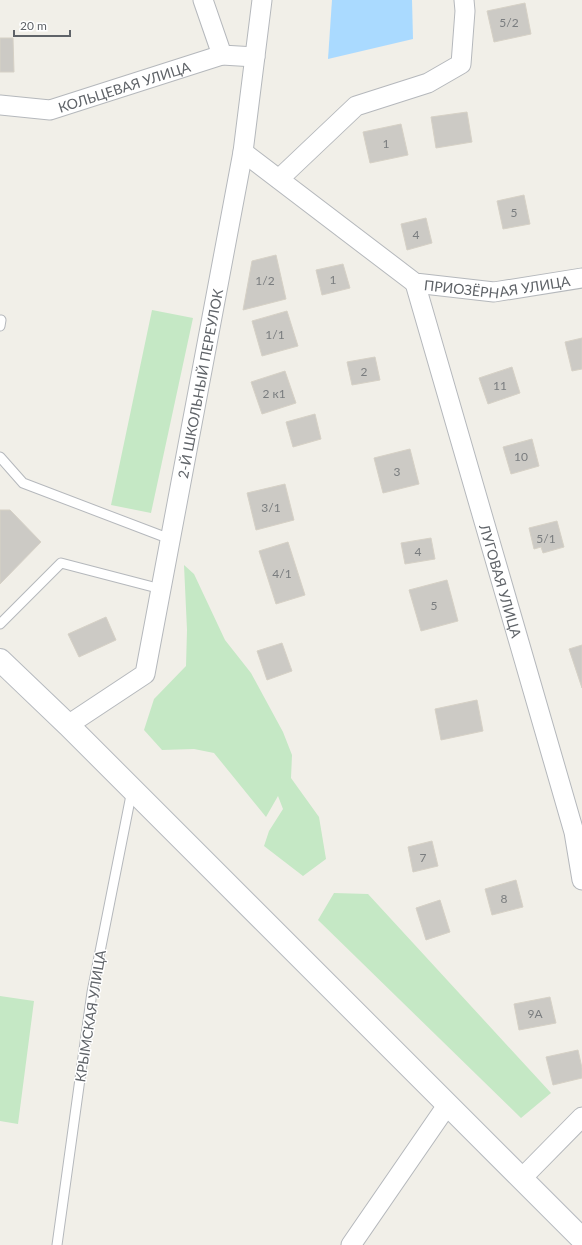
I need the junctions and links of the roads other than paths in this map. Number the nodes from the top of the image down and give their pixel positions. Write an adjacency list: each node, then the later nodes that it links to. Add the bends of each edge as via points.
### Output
1 (202, 0): 4 (street)
2 (262, 0): 5 (street, 2-Й ШКОЛЬНЫЙ ПЕРЕУЛОК)
3 (464, 0): 8 (street, via 461,64 428,83 356,106)
4 (222, 55): 5 (street); 6 (street, КОЛЬЦЕВАЯ УЛИЦА, via 50,110)
5 (255, 57): 7 (street, 2-Й ШКОЛЬНЫЙ ПЕРЕУЛОК)
6 (0, 105)
7 (243, 152): 8 (street, ПРИОЗЁРНАЯ УЛИЦА); 12 (street, 2-Й ШКОЛЬНЫЙ ПЕРЕУЛОК)
8 (279, 179): 10 (street, ПРИОЗЁРНАЯ УЛИЦА)
9 (582, 278): 10 (street, ПРИОЗЁРНАЯ УЛИЦА, via 494,292)
10 (415, 283): 18 (street, ЛУГОВАЯ УЛИЦА, via 574,832)
11 (0, 457): 12 (lane, via 23,483)
12 (170, 539): 13 (street, 2-Й ШКОЛЬНЫЙ ПЕРЕУЛОК)
13 (161, 589): 14 (lane, via 61,563); 16 (street, 2-Й ШКОЛЬНЫЙ ПЕРЕУЛОК, via 145,674)
14 (0, 624)
15 (0, 660): 16 (main road)
16 (68, 725): 17 (main road)
17 (132, 789): 19 (main road); 23 (lane, КРЫМСКАЯ УЛИЦА, via 92,992)
18 (582, 880)
19 (448, 1104): 21 (main road); 24 (street)
20 (582, 1117): 21 (street)
21 (522, 1178): 22 (main road)
22 (582, 1238)
23 (57, 1245)
24 (351, 1245)

